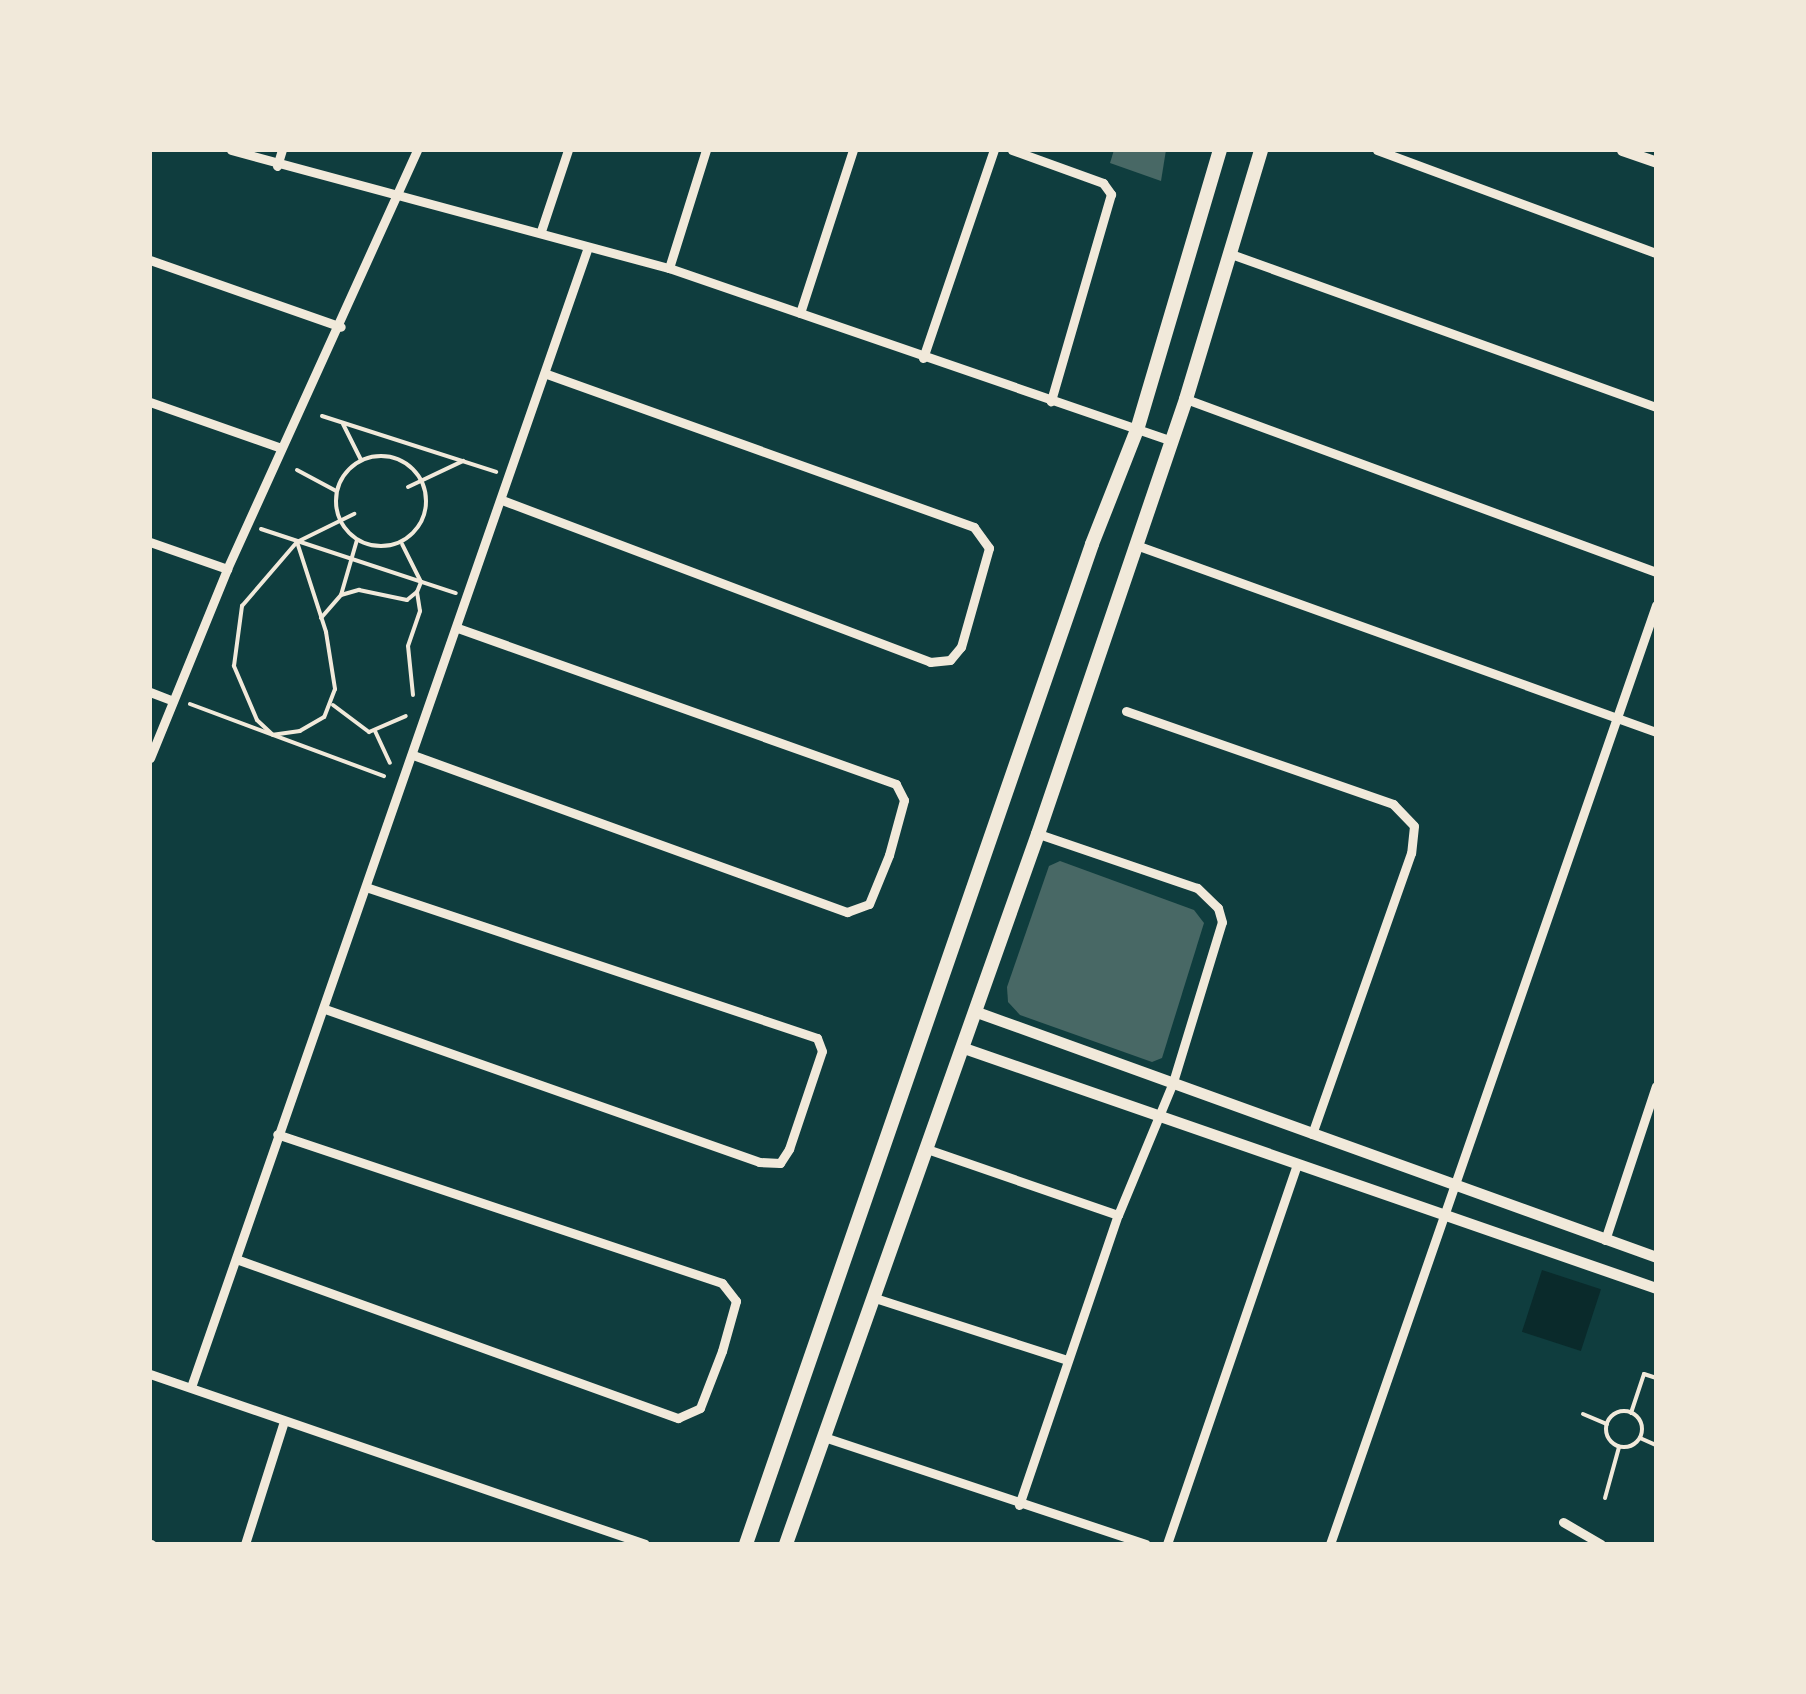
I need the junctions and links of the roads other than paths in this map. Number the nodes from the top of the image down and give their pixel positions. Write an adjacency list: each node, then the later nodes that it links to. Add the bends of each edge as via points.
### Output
1 (231, 150): 14 (street)
2 (282, 150): 14 (street)
3 (417, 150): 15 (street)
4 (568, 150): 16 (street)
5 (706, 150): 21 (street)
6 (853, 150): 22 (street)
7 (994, 150): 24 (street)
8 (1012, 150): 27 (street, via 1103,183 1111,194)
9 (1220, 150): 30 (main road)
10 (1260, 150): 19 (main road)
11 (1377, 150): 18 (street)
12 (1622, 150): 13 (street)
13 (1656, 162)
14 (277, 166): 15 (street)
15 (403, 192): 16 (street); 23 (street)
16 (542, 231): 17 (street)
17 (588, 247): 21 (street); 25 (street)
18 (1656, 252)
19 (1231, 254): 26 (main road); 29 (street)
20 (150, 260): 23 (street)
21 (669, 268): 22 (street)
22 (800, 314): 24 (street)
23 (341, 327): 32 (street)
24 (924, 358): 27 (street)
25 (545, 374): 33 (street); 33 (street, via 974,527 988,548 962,647 950,660 930,662)
26 (1186, 399): 31 (main road); 37 (street)
27 (1051, 401): 30 (street)
28 (150, 402): 32 (street)
29 (1656, 406)
30 (1137, 430): 31 (street); 76 (main road)
31 (1172, 441): 35 (main road)
32 (281, 448): 36 (street)
33 (502, 500): 39 (street)
34 (150, 542): 36 (street)
35 (1136, 545): 43 (street); 47 (main road)
36 (226, 569): 41 (street)
37 (1656, 572)
38 (1656, 606): 43 (street)
39 (457, 628): 45 (street); 45 (street, via 896,784 904,800 890,855 869,904 848,912)
40 (150, 692): 41 (street)
41 (172, 700): 46 (street)
42 (1126, 712): 56 (street, via 1393,804 1410,818 1411,853)
43 (1615, 718): 44 (street); 59 (street)
44 (1656, 732)
45 (413, 755): 48 (street)
46 (150, 758)
47 (1038, 834): 50 (main road); 52 (street, via 1196,888 1218,908 1219,946)
48 (368, 887): 49 (street); 49 (street, via 817,1038 822,1051 796,1132 780,1163 759,1162)
49 (326, 1009): 55 (street)
50 (974, 1011): 51 (main road); 52 (street)
51 (960, 1047): 54 (street); 57 (main road)
52 (1173, 1082): 54 (street); 56 (street)
53 (1656, 1086): 62 (street)
54 (1158, 1115): 58 (street); 60 (street)
55 (278, 1134): 64 (street); 64 (street, via 712,1278 736,1301 726,1338 700,1408 678,1418)
56 (1312, 1134): 59 (street)
57 (927, 1149): 60 (street); 66 (main road)
58 (1296, 1164): 61 (street); 79 (street)
59 (1454, 1187): 61 (street); 62 (street)
60 (1118, 1215): 67 (street)
61 (1444, 1215): 65 (street); 80 (street)
62 (1605, 1240): 63 (street)
63 (1656, 1257)
64 (236, 1259): 69 (street)
65 (1656, 1288)
66 (875, 1298): 67 (street); 71 (main road)
67 (1067, 1360): 72 (street)
68 (150, 1374): 69 (street)
69 (191, 1387): 70 (street)
70 (284, 1422): 74 (street); 75 (street)
71 (824, 1437): 72 (street); 77 (main road)
72 (1020, 1505): 78 (street)
73 (1563, 1522): 81 (street)
74 (245, 1544)
75 (645, 1544)
76 (746, 1544)
77 (786, 1544)
78 (1146, 1544)
79 (1167, 1544)
80 (1330, 1544)
81 (1600, 1544)

